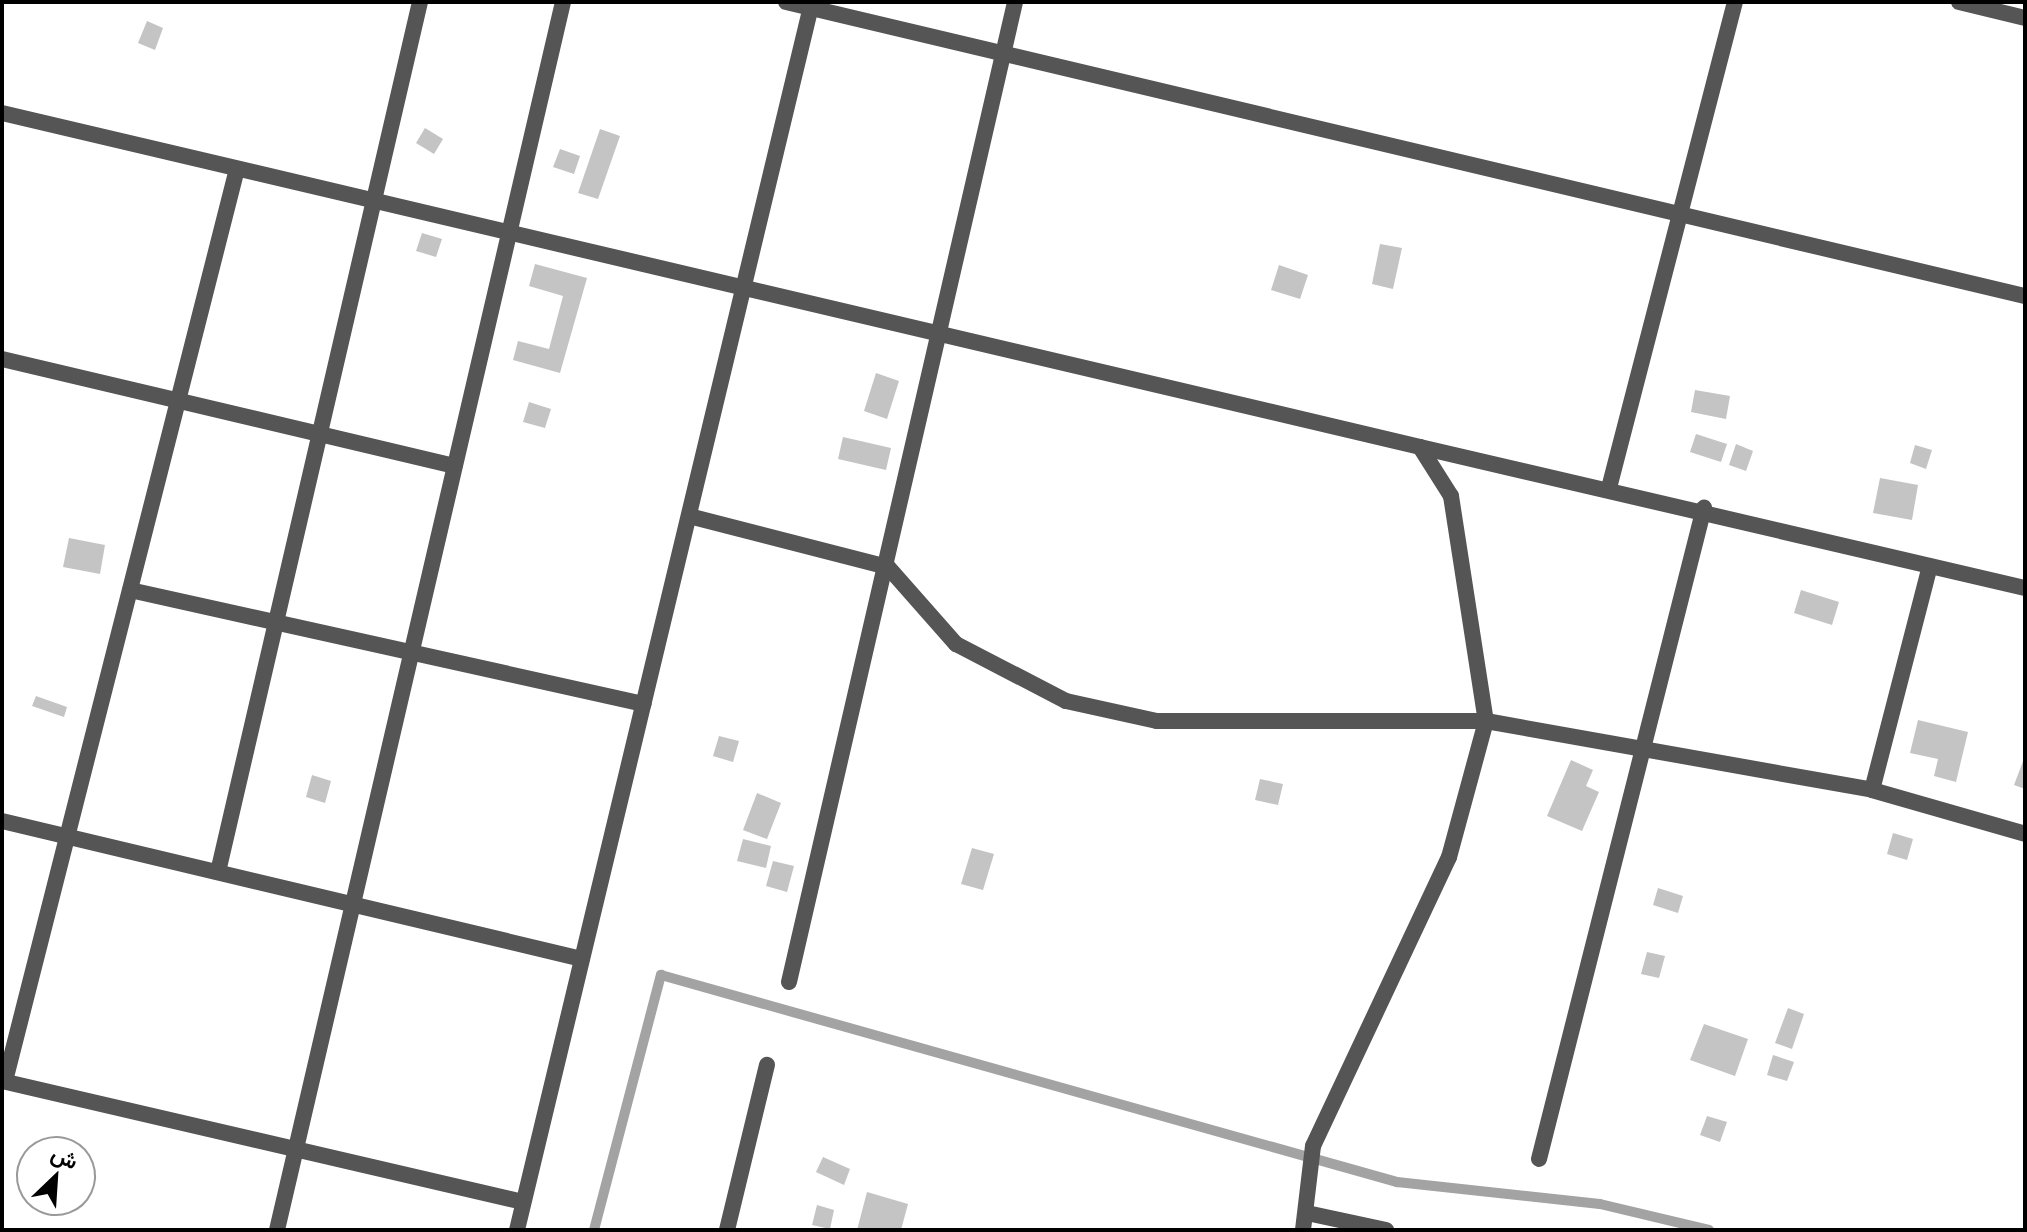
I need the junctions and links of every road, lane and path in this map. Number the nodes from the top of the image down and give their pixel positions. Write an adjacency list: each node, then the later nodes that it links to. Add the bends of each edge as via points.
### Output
1 (420, 2): 12 (street)
2 (563, 2): 14 (street)
3 (786, 2): 7 (street)
4 (1015, 2): 9 (street)
5 (1735, 2): 13 (street)
6 (1959, 2): 8 (street)
7 (812, 5): 9 (street); 15 (street)
8 (2025, 18)
9 (1002, 55): 13 (street); 17 (street)
10 (2, 113): 11 (street)
11 (237, 169): 12 (street); 19 (street)
12 (375, 202): 14 (street); 20 (street)
13 (1680, 214): 16 (street); 23 (street)
14 (509, 233): 15 (street); 22 (street)
15 (744, 285): 17 (street); 25 (street)
16 (2025, 296)
17 (944, 330): 21 (street); 27 (street)
18 (2, 359): 19 (street)
19 (178, 399): 20 (street); 29 (street)
20 (323, 434): 22 (street); 30 (street)
21 (1420, 447): 23 (street); 33 (street, via 1451,496)
22 (455, 466): 31 (street)
23 (1609, 488): 24 (street)
24 (1704, 508): 26 (street); 34 (street)
25 (689, 516): 27 (street); 32 (street)
26 (1930, 566): 28 (street); 35 (street)
27 (888, 567): 33 (street, via 956,644 1066,701 1157,721 1216,724); 42 (street)
28 (2025, 588)
29 (130, 590): 30 (street); 38 (street)
30 (278, 623): 31 (street); 39 (street)
31 (412, 653): 32 (street); 40 (street)
32 (644, 704): 41 (street)
33 (1486, 721): 34 (street); 48 (street, via 1449,857 1313,1146)
34 (1642, 748): 35 (street); 46 (street)
35 (1872, 790): 37 (street)
36 (2, 821): 38 (street)
37 (2025, 834)
38 (67, 837): 39 (street); 44 (street)
39 (218, 872): 40 (street)
40 (353, 905): 41 (street); 45 (street)
41 (582, 959): 47 (street)
42 (789, 982)
43 (767, 1065): 51 (street)
44 (3, 1081): 45 (street)
45 (296, 1151): 47 (street); 49 (street)
46 (1539, 1159)
47 (523, 1202): 50 (street)
48 (1307, 1213): 52 (street); 53 (street)
49 (277, 1230)
50 (517, 1230)
51 (727, 1230)
52 (1303, 1230)
53 (1386, 1230)

